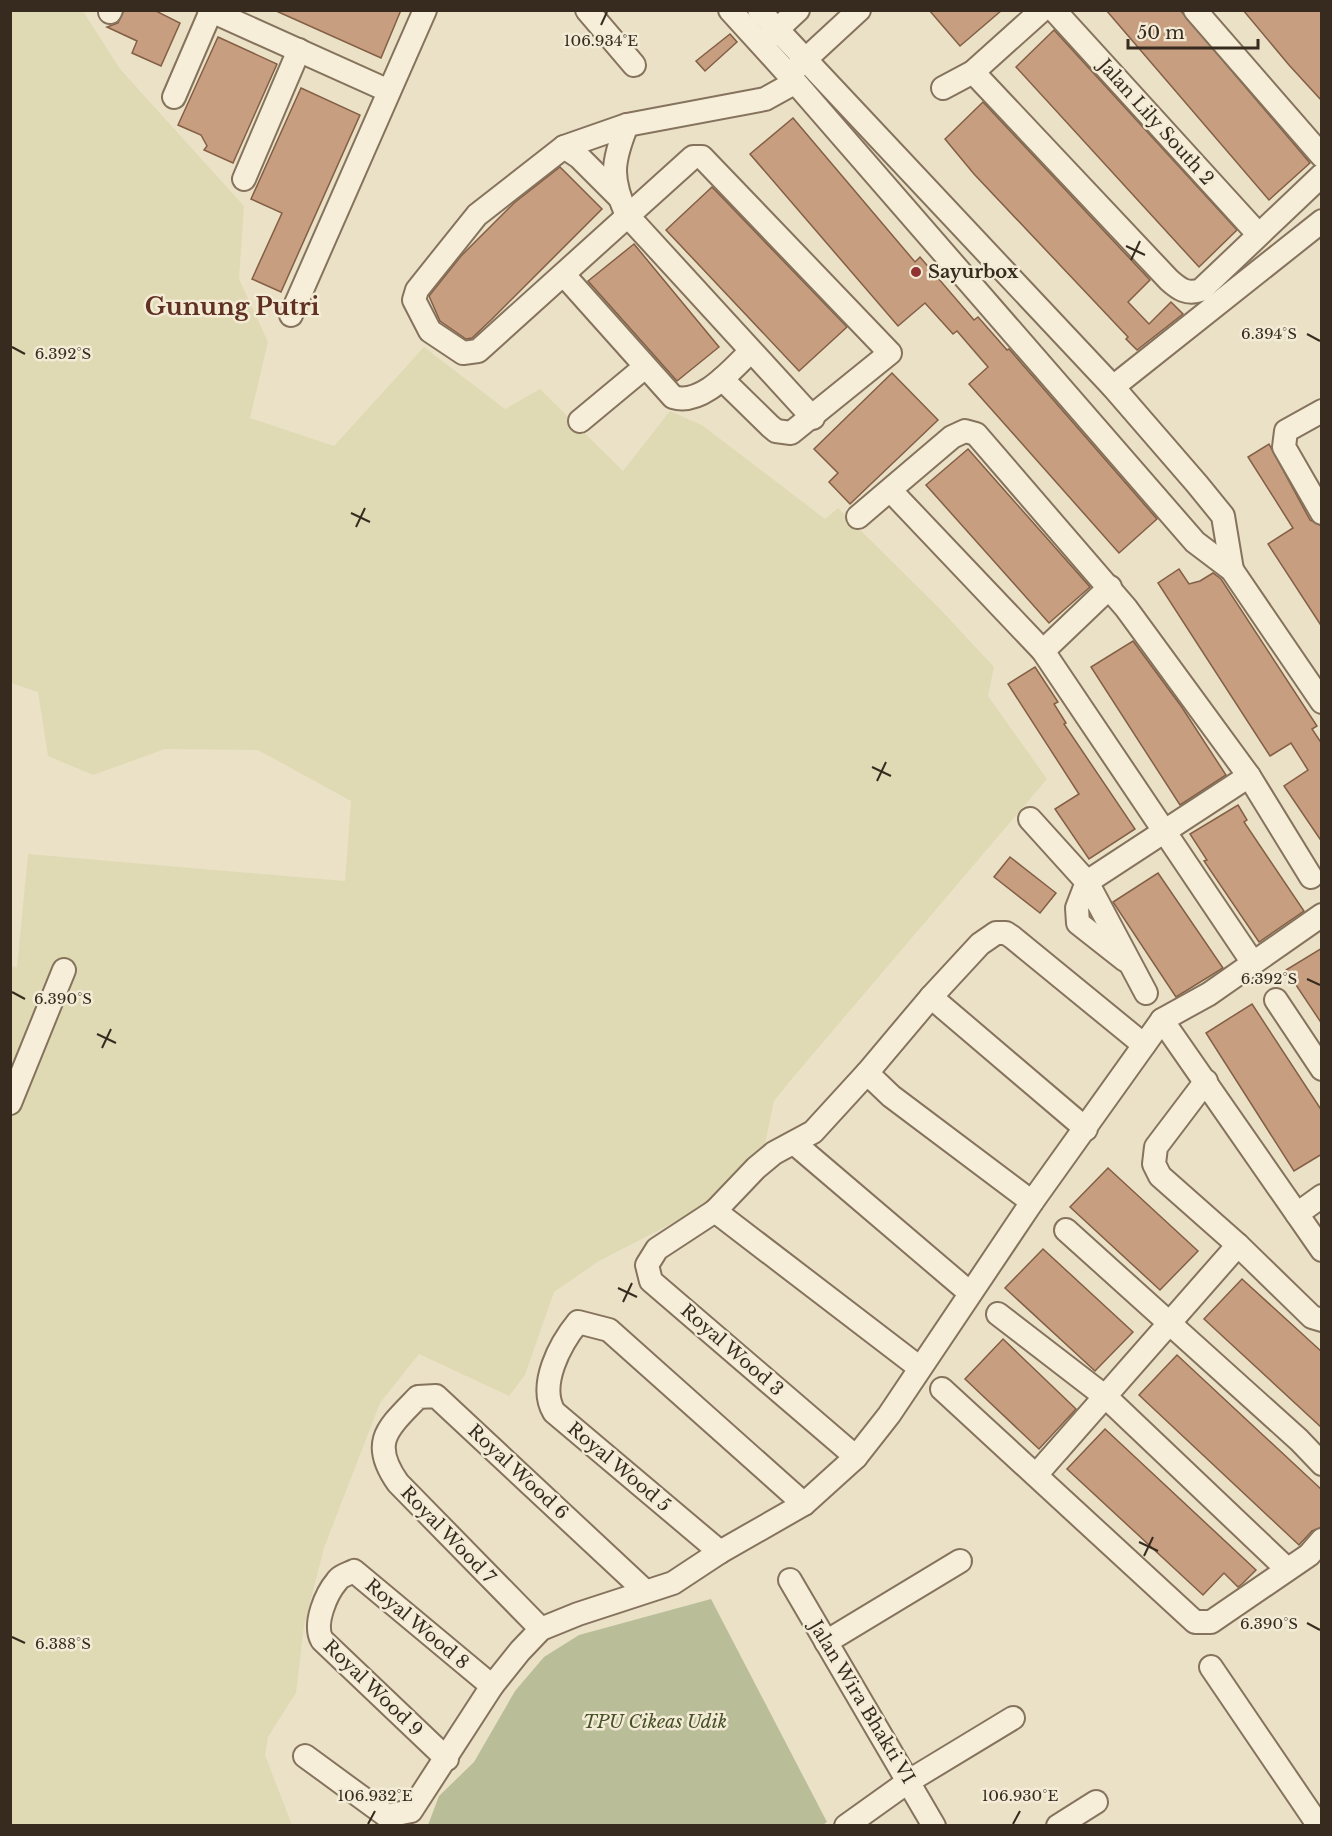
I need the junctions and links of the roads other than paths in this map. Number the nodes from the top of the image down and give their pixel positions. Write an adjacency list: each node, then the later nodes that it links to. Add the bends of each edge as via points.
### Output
1 (424, 10): 17 (street)
2 (587, 10): 13 (street)
3 (730, 10): 11 (street)
4 (759, 10): 11 (street)
5 (798, 10): 11 (street)
6 (860, 10): 15 (street)
7 (1042, 10): 14 (street)
8 (1054, 10): 26 (street, Jalan Lily South 2)
9 (1194, 10): 21 (street)
10 (210, 11): 12 (street); 18 (street)
11 (769, 37): 15 (street)
12 (299, 50): 17 (street); 23 (street)
13 (634, 65)
14 (973, 72): 16 (street); 26 (street, via 1169,280 1184,291 1201,290)
15 (796, 73): 19 (street, via 765,99); 32 (street); 39 (street, via 1194,542)
16 (943, 88)
17 (389, 91): 28 (street)
18 (174, 98)
19 (627, 125): 20 (street); 24 (street, via 614,167 614,183)
20 (564, 147): 24 (street, via 579,157); 27 (street, via 477,215 417,290 414,300 430,331 463,353 483,348)
21 (1322, 156)
22 (1322, 175): 26 (street)
23 (244, 179)
24 (623, 206): 27 (street); 29 (street); 34 (street, via 693,157 706,159 890,353)
25 (1322, 222): 32 (street)
26 (1258, 234)
27 (564, 275): 30 (street)
28 (291, 315)
29 (750, 352): 31 (street); 34 (street)
30 (645, 367): 31 (street, via 676,398 693,398); 35 (street)
31 (722, 379): 34 (street, via 776,431 791,433)
32 (1113, 387): 39 (street, via 1223,516)
33 (1322, 411): 37 (street, via 1286,431 1283,438 1284,447)
34 (813, 418)
35 (580, 421)
36 (891, 491): 38 (street); 40 (street, via 952,437 965,430 976,434); 41 (street)
37 (1322, 513)
38 (858, 517)
39 (1232, 570): 42 (street)
40 (1110, 586): 41 (street); 43 (street)
41 (1043, 651): 45 (street)
42 (1322, 702)
43 (1249, 776): 45 (street); 46 (street)
44 (1030, 819): 47 (street)
45 (1163, 833): 47 (street); 49 (street)
46 (1311, 877)
47 (1087, 882): 51 (street)
48 (1322, 915): 49 (street)
49 (1253, 963): 54 (street)
50 (64, 970): 59 (street)
51 (1146, 993)
52 (931, 997): 55 (street, via 991,935 1006,933); 57 (street); 60 (street)
53 (1276, 1000): 56 (street)
54 (1162, 1020): 55 (street); 58 (street)
55 (1144, 1045): 60 (street)
56 (1322, 1069)
57 (867, 1073): 61 (street, via 813,1132); 63 (street, via 891,1096)
58 (1206, 1081): 65 (street); 67 (street, via 1156,1147 1154,1164 1160,1176)
59 (10, 1103)
60 (1086, 1129): 63 (street)
61 (794, 1143): 64 (street, via 756,1168); 69 (street)
62 (1322, 1196): 65 (street)
63 (1032, 1202): 69 (street)
64 (715, 1211): 73 (street); 77 (street, Royal Wood 3, via 657,1249 646,1270 651,1281)
65 (1297, 1214): 68 (street)
66 (1066, 1230): 72 (street)
67 (1238, 1245): 71 (street, via 1312,1317); 72 (street)
68 (1322, 1250)
69 (970, 1293): 73 (street)
70 (998, 1314): 75 (street)
71 (1322, 1320)
72 (1169, 1324): 75 (street); 78 (street)
73 (920, 1368): 77 (street)
74 (942, 1389): 79 (street)
75 (1107, 1398): 79 (street); 84 (street)
76 (388, 1428): 86 (street, Royal Wood 6, via 418,1397 436,1396); 88 (street, Royal Wood 7, via 382,1448 387,1468 398,1483)
77 (856, 1457): 80 (street)
78 (1322, 1464)
79 (1036, 1475): 84 (street, via 1195,1622 1211,1622)
80 (804, 1504): 82 (street); 82 (street, Royal Wood 5, via 609,1330 578,1322 562,1342 546,1395 554,1412)
81 (1322, 1540): 84 (street, via 1309,1555)
82 (720, 1552): 86 (street, via 674,1583)
83 (960, 1561): 89 (street)
84 (1287, 1569)
85 (790, 1580): 89 (street, Jalan Wira Bhakti VI)
86 (645, 1591): 88 (street)
87 (322, 1608): 91 (street, Royal Wood 8, via 338,1579 354,1571); 94 (street, Royal Wood 9, via 318,1634 322,1640)
88 (541, 1629): 91 (street)
89 (826, 1642): 95 (street, Jalan Wira Bhakti VI)
90 (1212, 1667): 100 (street)
91 (492, 1686): 94 (street)
92 (1013, 1718): 95 (street)
93 (305, 1756): 94 (street, via 387,1816 411,1811)
94 (447, 1759)
95 (909, 1781): 97 (street); 98 (street, Jalan Wira Bhakti VI)
96 (1095, 1802): 99 (street)
97 (846, 1826)
98 (934, 1826)
99 (1058, 1826)
100 (1319, 1826)

